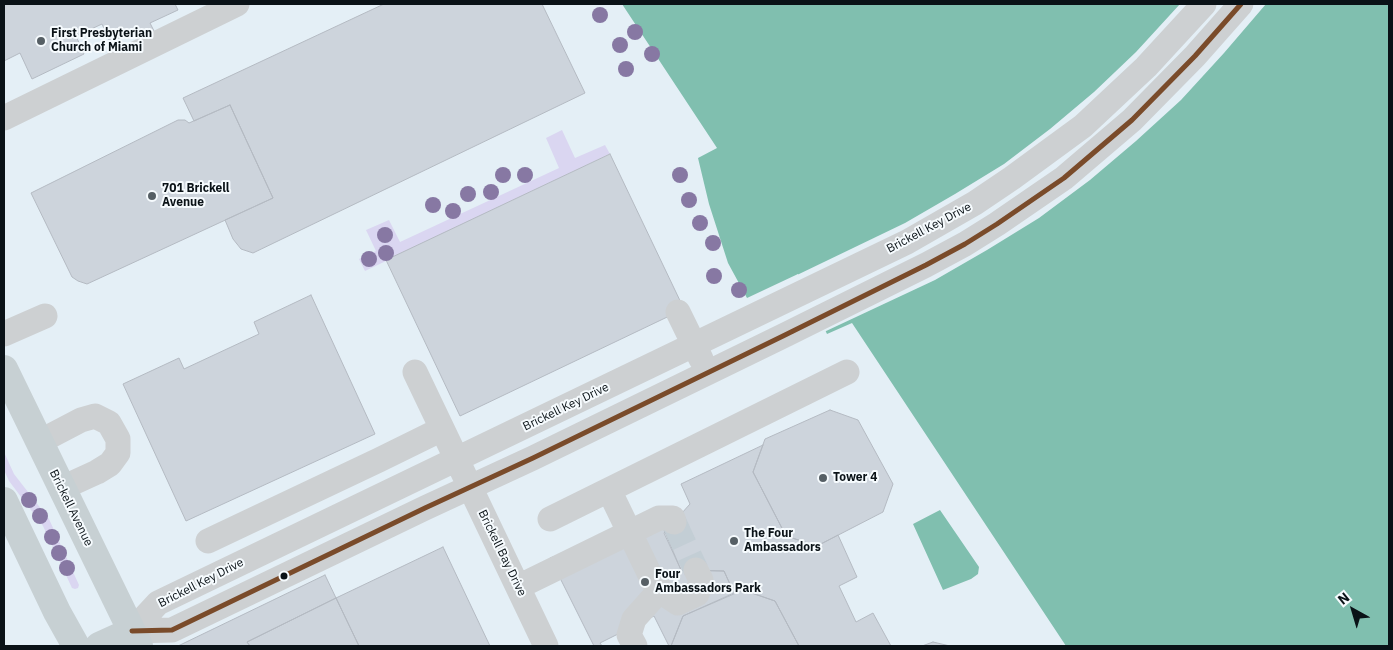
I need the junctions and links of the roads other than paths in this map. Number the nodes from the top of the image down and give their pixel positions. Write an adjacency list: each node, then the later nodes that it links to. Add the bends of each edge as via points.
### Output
1 (237, 4): 4 (street)
2 (1204, 4): 8 (street, Brickell Key Drive, via 1146,67 1083,126 975,203 907,242)
3 (1241, 4): 12 (street, via 1139,114 1064,178 965,244)
4 (4, 118)
5 (678, 312): 8 (street)
6 (45, 316): 7 (street)
7 (4, 334)
8 (694, 344): 12 (street); 15 (street, Brickell Key Drive)
9 (4, 369): 14 (main road, Brickell Avenue)
10 (415, 372): 13 (street, Brickell Bay Drive)
11 (847, 372): 18 (street)
12 (708, 373): 16 (street)
13 (442, 429): 15 (street, Brickell Bay Drive); 23 (street)
14 (39, 442): 17 (main road, Brickell Avenue); 17 (street, via 95,416 109,422 118,439 118,453 110,464)
15 (457, 460): 16 (street, Brickell Bay Drive); 27 (street, Brickell Key Drive, via 158,603)
16 (470, 487): 25 (street, Brickell Bay Drive); 27 (street, via 172,630)
17 (62, 488): 27 (main road, Brickell Avenue)
18 (609, 490): 20 (street); 22 (street)
19 (4, 501): 28 (main road)
20 (550, 519)
21 (674, 522): 22 (street, via 673,518 659,518)
22 (630, 533): 25 (street); 26 (street)
23 (208, 541)
24 (696, 570): 26 (street, via 701,580 697,594 678,603)
25 (518, 587): 30 (street, Brickell Bay Drive)
26 (660, 590): 31 (street, via 634,619 629,635)
27 (135, 639): 29 (main road)
28 (76, 646)
29 (99, 646)
30 (546, 646)
31 (635, 646)

